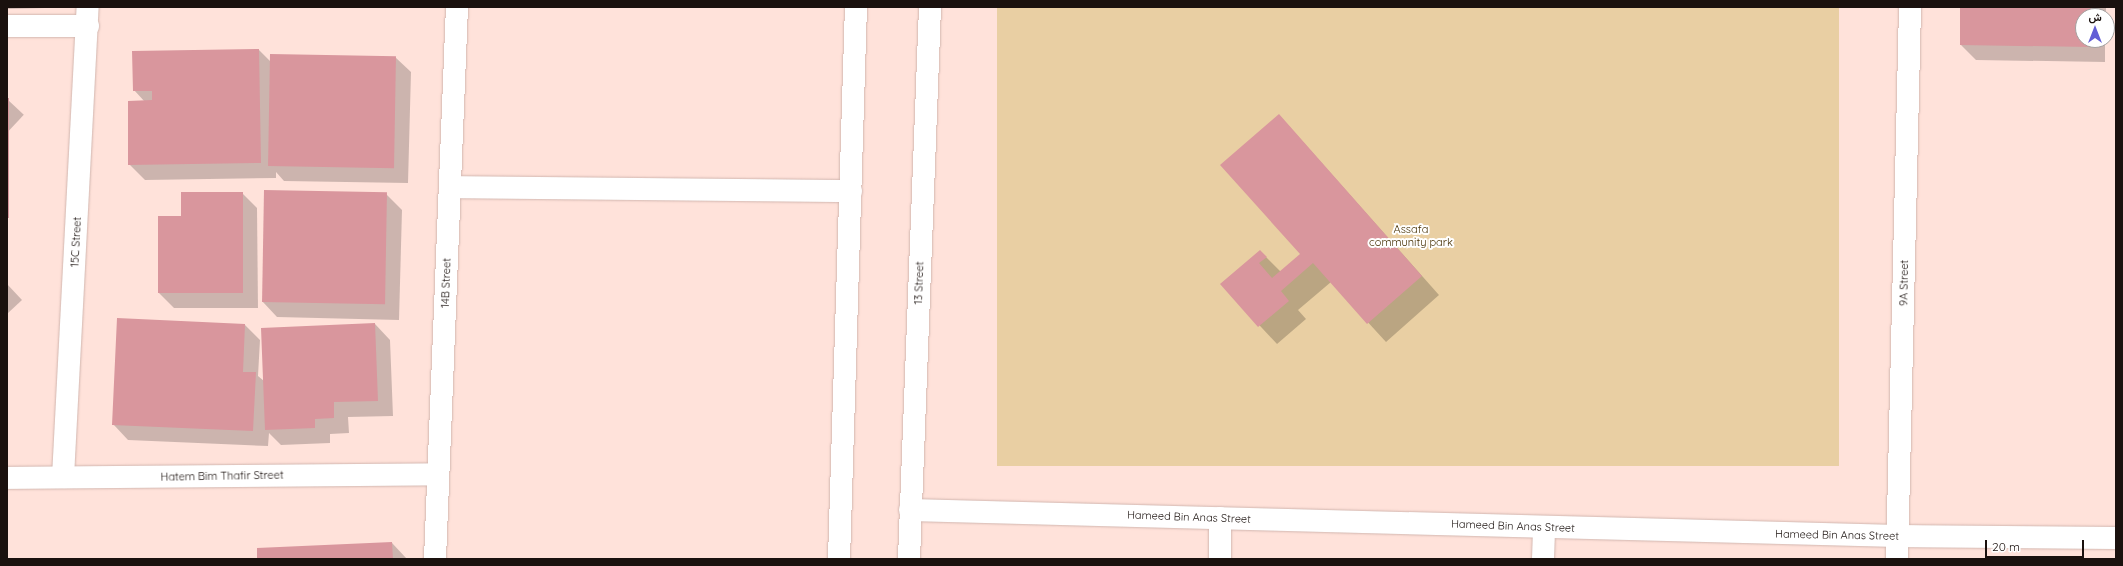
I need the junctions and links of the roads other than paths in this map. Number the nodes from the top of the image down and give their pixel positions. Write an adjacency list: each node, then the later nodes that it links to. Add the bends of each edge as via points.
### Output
1 (458, 7): 7 (street, 14B Street)
2 (856, 7): 8 (street)
3 (930, 7): 12 (street, 13 Street)
4 (1910, 7): 15 (street, 9A Street)
5 (88, 16): 6 (street); 11 (street, 15C Street)
6 (7, 26)
7 (450, 187): 8 (street); 9 (street, 14B Street)
8 (851, 191): 18 (street)
9 (437, 474): 11 (street, Hatem Bim Thafir Street); 17 (street, 14B Street)
10 (7, 478): 11 (street, Hatem Bim Thafir Street)
11 (63, 478)
12 (910, 510): 13 (street, Hameed Bin Anas Street); 19 (street, 13 Street)
13 (1220, 518): 14 (street, Hameed Bin Anas Street); 20 (street)
14 (1544, 527): 15 (street, Hameed Bin Anas Street); 21 (street)
15 (1898, 536): 16 (street, Hameed Bin Anas Street); 22 (street, 9A Street)
16 (2116, 538)
17 (435, 559)
18 (839, 559)
19 (909, 559)
20 (1220, 559)
21 (1543, 559)
22 (1897, 559)

